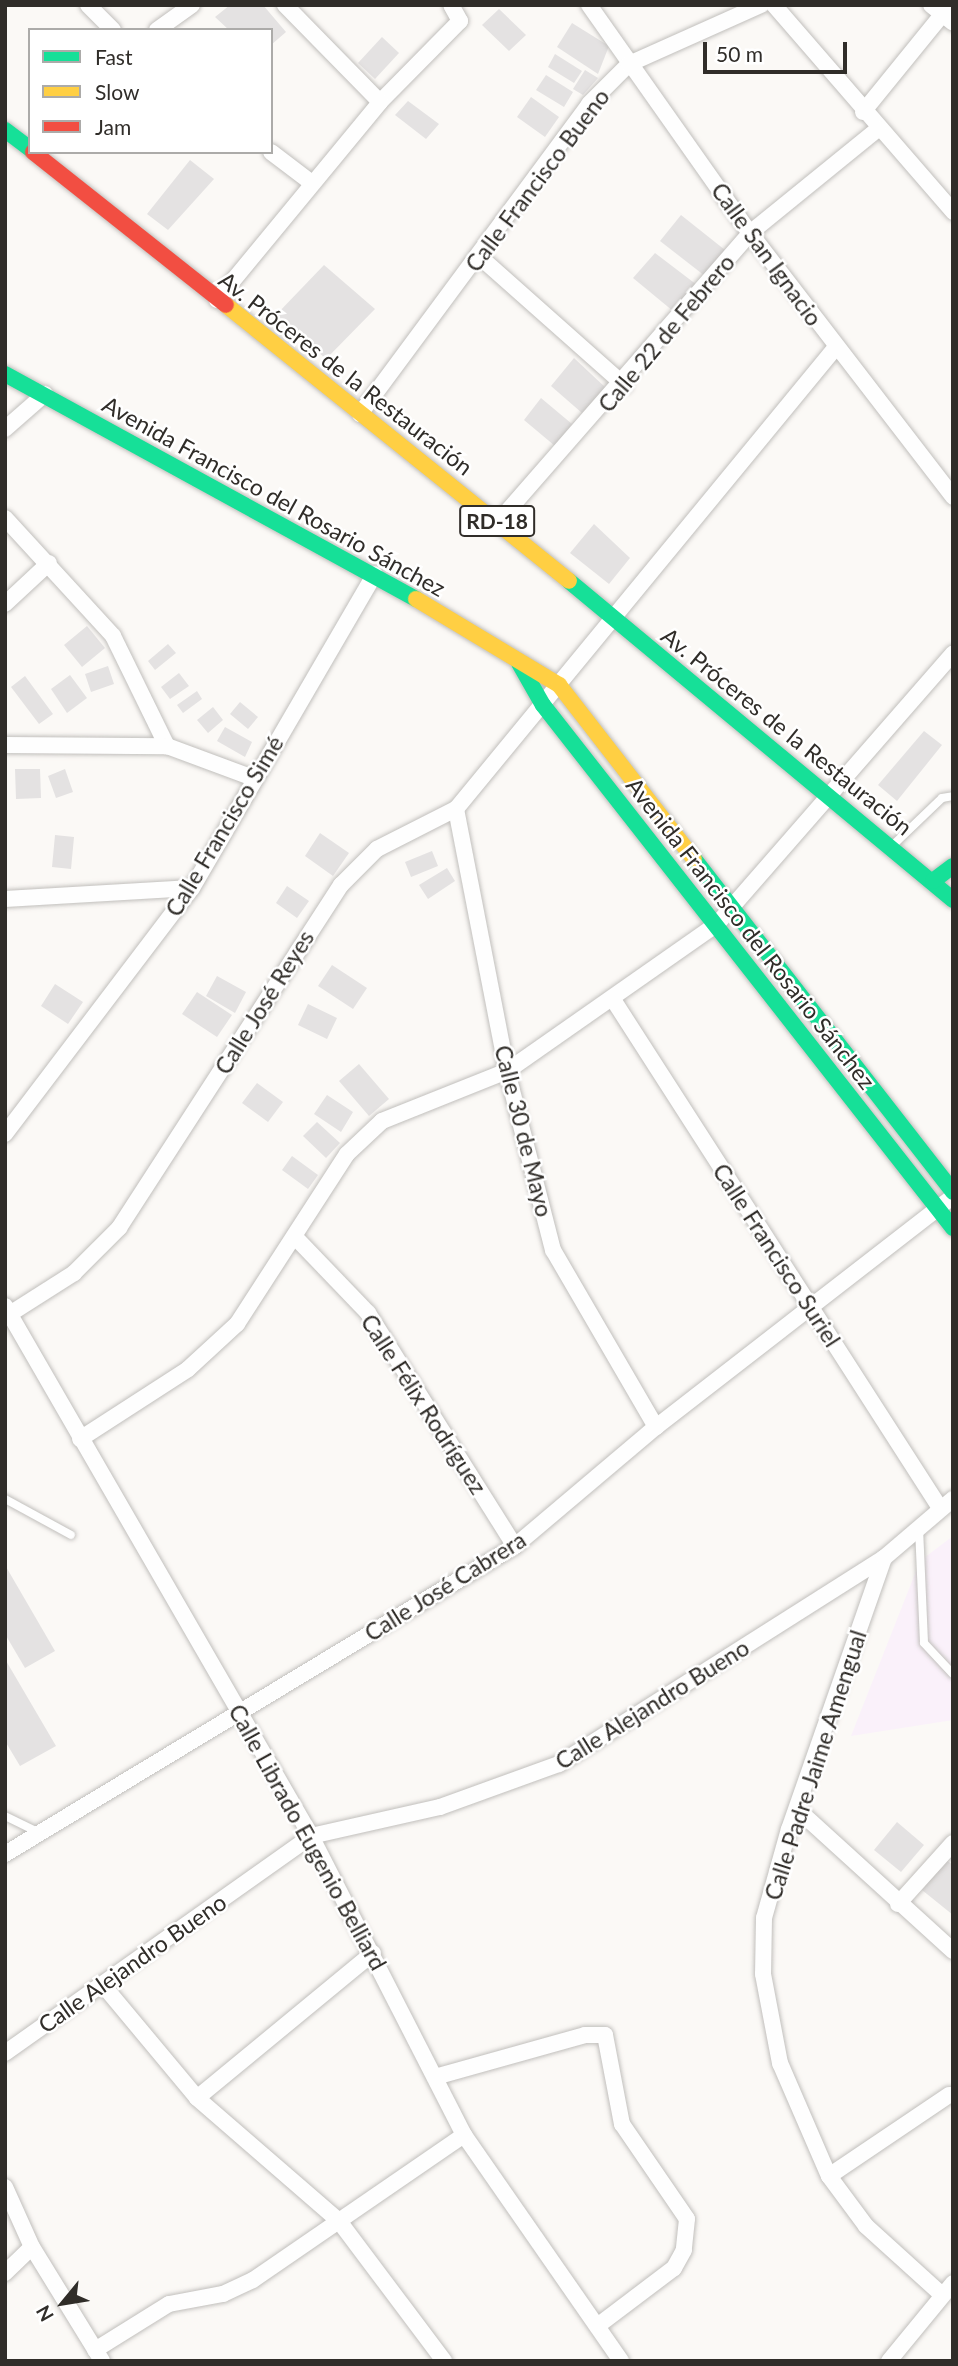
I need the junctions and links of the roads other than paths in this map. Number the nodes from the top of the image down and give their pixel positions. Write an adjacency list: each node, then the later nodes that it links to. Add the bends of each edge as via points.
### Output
1 (88, 5): 9 (street)
2 (192, 5): 10 (street)
3 (285, 5): 12 (street)
4 (451, 5): 12 (street, via 460,21)
5 (589, 5): 11 (street, Calle San Ignacio)
6 (761, 5): 11 (street, Calle Francisco Bueno)
7 (774, 5): 13 (street)
8 (944, 12): 13 (street)
9 (111, 28)
10 (159, 28)
11 (629, 64): 21 (street, Calle San Ignacio); 22 (street, Calle Francisco Bueno, via 589,104)
12 (380, 102): 19 (street)
13 (863, 112): 14 (street)
14 (878, 129): 20 (street); 21 (street, Calle 22 de Febrero)
15 (5, 130): 16 (main road, Av. Próceres de la Restauración / RD-18)
16 (28, 147)
17 (37, 154): 23 (main road, Av. Próceres de la Restauración / RD-18)
18 (273, 154): 19 (street)
19 (312, 183): 23 (street)
20 (953, 212)
21 (750, 233): 24 (street, Calle San Ignacio); 26 (street, Calle 22 de Febrero)
22 (480, 257): 26 (street); 28 (street, Calle Francisco Bueno)
23 (217, 300): 28 (main road, Av. Próceres de la Restauración / RD-18)
24 (836, 347): 30 (street, Calle San Ignacio); 36 (street, Calle José Reyes)
25 (5, 374): 27 (main road, Avenida Francisco del Rosario Sánchez)
26 (624, 384): 32 (street, Calle 22 de Febrero)
27 (45, 394): 29 (street); 34 (main road, Avenida Francisco del Rosario Sánchez)
28 (360, 414): 32 (main road, Av. Próceres de la Restauración / RD-18)
29 (5, 429)
30 (953, 498)
31 (5, 518): 33 (street)
32 (498, 522): 36 (main road, Av. Próceres de la Restauración / RD-18)
33 (49, 563): 35 (street); 42 (street, via 113,636)
34 (375, 574): 38 (main road, Avenida Francisco del Rosario Sánchez); 43 (street, Calle Francisco Simé)
35 (5, 604)
36 (612, 617): 39 (street, Calle José Reyes); 44 (main road, Av. Próceres de la Restauración / RD-18)
37 (953, 653): 44 (street)
38 (519, 663): 39 (main road, Avenida Francisco del Rosario Sánchez); 40 (main road, Avenida Francisco del Rosario Sánchez)
39 (559, 685): 40 (street, Calle José Reyes); 53 (main road, Avenida Francisco del Rosario Sánchez)
40 (542, 705): 46 (street, Calle José Reyes); 54 (main road, Avenida Francisco del Rosario Sánchez)
41 (5, 745): 42 (street)
42 (167, 746): 43 (street)
43 (253, 778): 50 (street, Calle Francisco Simé)
44 (832, 795): 47 (main road, Av. Próceres de la Restauración / RD-18); 53 (street)
45 (953, 796): 47 (lane, via 942,798)
46 (456, 809): 56 (street, Calle 30 de Mayo); 63 (street, Calle José Reyes, via 377,849 341,885 119,1228 74,1273)
47 (892, 846): 49 (main road, Av. Próceres de la Restauración / RD-18)
48 (953, 866): 49 (main road)
49 (933, 881): 52 (main road, Av. Próceres de la Restauración / RD-18)
50 (192, 888): 51 (street); 57 (street, Calle Francisco Simé)
51 (5, 899)
52 (953, 900)
53 (734, 907): 54 (street); 58 (main road, Avenida Francisco del Rosario Sánchez)
54 (717, 924): 55 (street); 59 (main road, Avenida Francisco del Rosario Sánchez)
55 (614, 1000): 56 (street); 62 (street, Calle Francisco Suriel)
56 (507, 1071): 61 (street, via 382,1121 348,1154); 64 (street, Calle 30 de Mayo, via 553,1250)
57 (5, 1134)
58 (953, 1195): 59 (street, Calle José Cabrera)
59 (939, 1210): 60 (main road, Avenida Francisco del Rosario Sánchez); 62 (street, Calle José Cabrera)
60 (953, 1228)
61 (296, 1238): 65 (street, via 237,1324 198,1360); 70 (street, Calle Félix Rodríguez, via 368,1313)
62 (812, 1310): 64 (street, Calle José Cabrera); 67 (street, Calle Francisco Suriel)
63 (7, 1312): 65 (street, Calle Librado Eugenio Belliard)
64 (656, 1427): 70 (street, Calle José Cabrera)
65 (80, 1439): 73 (street, Calle Librado Eugenio Belliard)
66 (5, 1499): 69 (lane)
67 (946, 1503): 68 (street, Calle Alejandro Bueno)
68 (919, 1525): 71 (street, Calle Alejandro Bueno); 72 (lane, via 925,1643)
69 (71, 1535)
70 (515, 1546): 73 (street, Calle José Cabrera)
71 (884, 1558): 74 (street, Calle Padre Jaime Amengual); 77 (street, Calle Alejandro Bueno, via 559,1765 440,1807)
72 (953, 1674)
73 (240, 1711): 76 (street, Calle José Cabrera); 77 (street, Calle Librado Eugenio Belliard)
74 (797, 1809): 80 (street); 89 (street, Calle Padre Jaime Amengual, via 764,1918 763,1974 780,2063)
75 (5, 1816): 76 (lane)
76 (40, 1833): 79 (street, Calle José Cabrera)
77 (311, 1836): 82 (street, Calle Librado Eugenio Belliard); 83 (street, Calle Alejandro Bueno)
78 (953, 1843): 80 (street)
79 (5, 1854)
80 (898, 1903): 81 (street)
81 (953, 1951)
82 (373, 1953): 85 (street, Calle Librado Eugenio Belliard); 87 (street)
83 (103, 1985): 84 (street, Calle Alejandro Bueno); 87 (street)
84 (5, 2053)
85 (435, 2077): 88 (street, Calle Librado Eugenio Belliard); 95 (street, via 585,2035 605,2035 622,2124 687,2219 684,2250 674,2268)
86 (949, 2095): 89 (street)
87 (197, 2098): 91 (street)
88 (464, 2135): 91 (street); 95 (street, Calle Librado Eugenio Belliard)
89 (829, 2176): 94 (street, Calle Padre Jaime Amengual, via 866,2226)
90 (5, 2187): 92 (street)
91 (339, 2221): 96 (street, via 253,2280 223,2294 169,2304); 97 (street)
92 (32, 2247): 93 (street); 96 (street)
93 (5, 2273)
94 (948, 2289): 99 (street)
95 (600, 2324): 98 (street, Calle Librado Eugenio Belliard)
96 (99, 2356)
97 (444, 2361)
98 (621, 2361)
99 (889, 2361)

